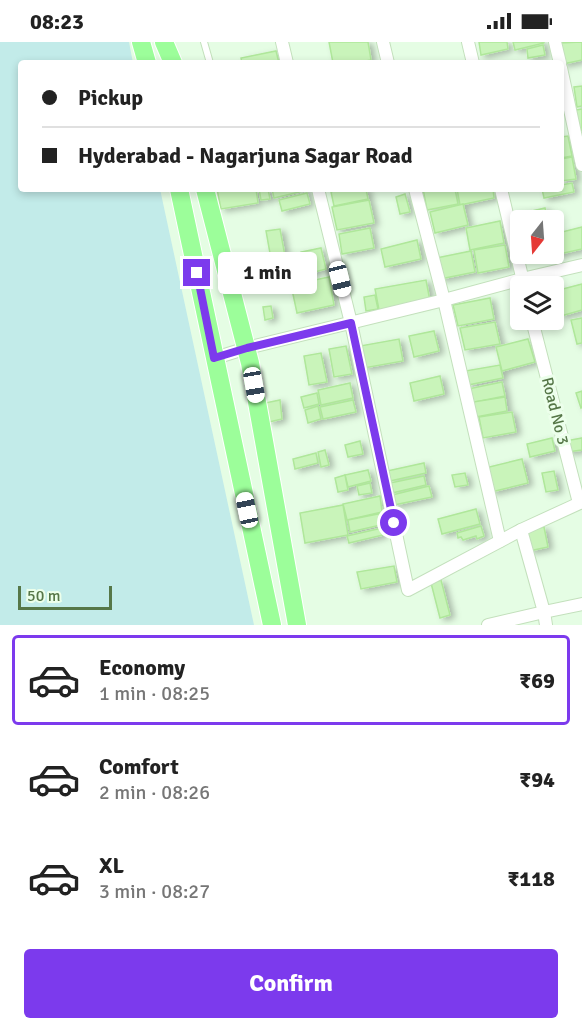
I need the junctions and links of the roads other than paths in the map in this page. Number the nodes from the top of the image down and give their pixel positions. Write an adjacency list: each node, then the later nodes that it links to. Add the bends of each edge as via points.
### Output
1 (141, 42): 8 (main road)
2 (164, 42): 9 (main road)
3 (204, 42): 10 (lane)
4 (282, 42): 11 (street)
5 (383, 42): 12 (street)
6 (468, 42): 13 (street)
7 (555, 42): 14 (street)
8 (146, 60)
9 (172, 60)
10 (209, 60)
11 (286, 60)
12 (387, 60)
13 (471, 60)
14 (559, 60)
15 (564, 82): 16 (street)
16 (582, 165)
17 (180, 192): 30 (main road)
18 (206, 192): 29 (main road)
19 (319, 192): 27 (street)
20 (416, 192): 26 (street)
21 (502, 192): 23 (street)
22 (582, 265): 24 (street)
23 (521, 276)
24 (546, 276)
25 (510, 286): 26 (street)
26 (444, 300): 27 (street); 33 (street)
27 (351, 323): 29 (street); 33 (street, via 408,590)
28 (535, 330): 31 (street, Road No 3)
29 (247, 348): 30 (street); 37 (main road)
30 (214, 358): 36 (main road)
31 (580, 503): 32 (street)
32 (521, 530): 33 (street); 35 (street)
33 (500, 541)
34 (582, 604): 35 (street)
35 (545, 619): 38 (street)
36 (272, 625)
37 (297, 625)
38 (488, 625)

